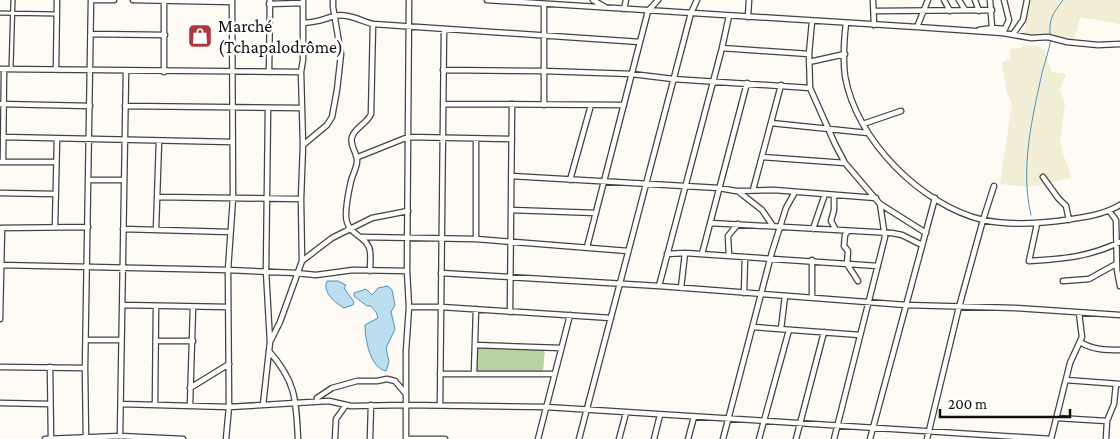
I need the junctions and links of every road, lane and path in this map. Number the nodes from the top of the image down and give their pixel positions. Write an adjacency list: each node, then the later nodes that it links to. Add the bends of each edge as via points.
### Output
1 (13, 0): 40 (street)
2 (57, 0): 42 (street)
3 (91, 0): 4 (street); 57 (street)
4 (114, 0)
5 (133, 0): 6 (street)
6 (164, 0): 7 (street); 58 (street)
7 (197, 0): 24 (street)
8 (333, 0): 43 (street)
9 (409, 0): 51 (street)
10 (487, 0): 25 (street)
11 (594, 0): 30 (street)
12 (626, 0): 31 (street)
13 (658, 0): 34 (street)
14 (697, 0): 41 (street)
15 (749, 0): 45 (street)
16 (873, 0): 35 (street)
17 (928, 0): 36 (street)
18 (944, 0): 37 (street)
19 (959, 0): 32 (street)
20 (974, 0): 38 (street)
21 (990, 0): 33 (street)
22 (1004, 0): 55 (street, via 1009,20)
23 (1027, 0): 59 (street, via 1023,20)
24 (232, 1): 75 (street)
25 (508, 1): 26 (street)
26 (520, 1): 29 (street)
27 (270, 2): 28 (street); 76 (street)
28 (303, 2): 47 (street)
29 (544, 4): 30 (street); 60 (street)
30 (606, 8): 31 (street)
31 (624, 9): 34 (street)
32 (965, 10): 37 (street); 38 (street)
33 (992, 10): 38 (street); 53 (street)
34 (648, 11): 41 (street); 61 (street)
35 (875, 11): 36 (street); 50 (street)
36 (924, 11): 37 (street); 52 (street)
37 (950, 11)
38 (979, 11)
39 (0, 13): 40 (street)
40 (13, 13): 42 (street); 68 (street)
41 (691, 13): 44 (street); 79 (street)
42 (56, 14): 69 (street)
43 (335, 16): 47 (street); 48 (street, via 357,18); 110 (street, via 341,54 332,116)
44 (729, 16): 45 (street); 63 (street)
45 (748, 17): 46 (street)
46 (812, 21): 49 (street); 64 (street)
47 (303, 23): 77 (street)
48 (373, 24): 51 (street); 111 (street, via 371,114 356,129 351,141)
49 (846, 24): 50 (street); 65 (street)
50 (874, 25): 52 (street)
51 (409, 27): 54 (street); 101 (street)
52 (917, 27): 56 (street)
53 (992, 28): 55 (street); 56 (street)
54 (444, 29): 60 (street); 70 (street)
55 (1004, 31): 56 (street); 59 (street)
56 (973, 32)
57 (91, 34): 58 (street); 71 (street)
58 (165, 34): 74 (street)
59 (1013, 34): 62 (street, via 1030,38 1048,36 1098,45)
60 (544, 36): 61 (street); 73 (street)
61 (640, 42): 78 (street)
62 (1120, 44)
63 (722, 48): 64 (street); 80 (street)
64 (809, 54): 66 (street)
65 (845, 54): 66 (street); 97 (street, via 849,91)
66 (809, 62): 83 (street)
67 (2, 70): 68 (street); 84 (street)
68 (11, 70): 69 (street)
69 (56, 70): 71 (street)
70 (443, 70): 73 (street); 85 (street)
71 (90, 71): 72 (street); 90 (street)
72 (126, 71): 74 (street); 91 (street)
73 (544, 71): 78 (street); 87 (street)
74 (164, 72): 75 (street)
75 (233, 72): 76 (street); 92 (street)
76 (269, 72): 77 (street)
77 (301, 72): 94 (street)
78 (632, 74): 79 (street); 89 (street)
79 (673, 79): 80 (street); 122 (street)
80 (713, 81): 81 (street); 123 (street)
81 (747, 83): 82 (street); 125 (street)
82 (781, 85): 83 (street); 96 (street)
83 (810, 88): 98 (street)
84 (2, 104): 90 (street); 100 (street)
85 (443, 104): 86 (street); 102 (street)
86 (512, 104): 87 (street); 105 (street)
87 (544, 104): 88 (street)
88 (591, 105): 89 (street); 120 (street)
89 (624, 105): 121 (street)
90 (90, 106): 106 (street)
91 (125, 106): 92 (street); 107 (street)
92 (232, 108): 93 (street); 109 (street)
93 (268, 108): 94 (street); 135 (street)
94 (301, 108): 110 (street)
95 (901, 110): 97 (street)
96 (771, 123): 98 (street); 112 (street)
97 (863, 124): 99 (street)
98 (828, 130): 99 (street); 115 (street)
99 (868, 133): 137 (street, via 901,173)
100 (3, 137): 104 (street); 113 (street)
101 (408, 137): 102 (street); 111 (street); 142 (street)
102 (443, 138): 103 (street); 166 (street)
103 (476, 138): 105 (street); 167 (street)
104 (57, 139): 106 (street); 114 (street)
105 (512, 139): 116 (street)
106 (90, 140): 107 (street); 118 (street)
107 (124, 140): 108 (street); 119 (street)
108 (159, 141): 109 (street); 133 (street)
109 (232, 142): 134 (street)
110 (303, 145): 138 (street)
111 (358, 157): 157 (street, via 347,208 346,220)
112 (762, 157): 115 (street); 126 (street)
113 (2, 162): 114 (street)
114 (55, 162): 130 (street)
115 (846, 163): 136 (street)
116 (511, 176): 120 (street); 141 (street)
117 (1043, 178): 146 (street, via 1066,206)
118 (89, 180): 119 (street); 152 (street)
119 (124, 180): 155 (street)
120 (570, 180): 121 (street)
121 (604, 182): 122 (street); 144 (street)
122 (646, 184): 123 (street); 172 (street)
123 (685, 186): 125 (street); 174 (street)
124 (994, 186): 145 (street)
125 (719, 188): 127 (street); 147 (street)
126 (753, 190): 127 (street); 128 (street)
127 (738, 191): 150 (street, via 762,210)
128 (795, 192): 131 (street); 153 (street)
129 (0, 193): 130 (street)
130 (55, 194): 151 (street)
131 (825, 194): 132 (street); 158 (street)
132 (834, 195): 136 (street); 159 (street, via 831,221)
133 (157, 197): 134 (street); 156 (street)
134 (233, 198): 135 (street); 161 (street)
135 (267, 198): 138 (street); 188 (street)
136 (876, 198): 139 (street)
137 (935, 198): 145 (street); 163 (street)
138 (301, 199): 180 (street)
139 (880, 204): 162 (street); 163 (street)
140 (1120, 205): 143 (street)
141 (511, 210): 144 (street); 168 (street)
142 (408, 211): 157 (street, via 372,218); 165 (street)
143 (1110, 212): 146 (street); 169 (street, via 1116,220)
144 (596, 213): 171 (street)
145 (982, 220): 149 (street); 212 (street)
146 (1069, 220): 149 (street)
147 (710, 223): 148 (street); 175 (street)
148 (738, 224): 150 (street); 176 (street, via 728,236)
149 (1037, 224): 169 (street, via 1029,261 1074,258)
150 (773, 226): 153 (street)
151 (54, 227): 152 (street); 154 (street)
152 (88, 227): 184 (street)
153 (780, 227): 158 (street); 178 (street)
154 (1, 228): 183 (street)
155 (123, 228): 156 (street); 185 (street)
156 (156, 229): 161 (street)
157 (350, 229): 164 (street); 180 (street)
158 (814, 229): 159 (street)
159 (836, 230): 160 (street)
160 (848, 231): 162 (street); 181 (street, via 844,246 848,251)
161 (230, 232): 187 (street)
162 (885, 233): 170 (street, via 902,235); 186 (street)
163 (926, 233): 170 (street)
164 (361, 237): 165 (street); 189 (street, via 370,250)
165 (408, 238): 166 (street); 190 (street)
166 (442, 238): 167 (street); 192 (street)
167 (476, 239): 168 (street)
168 (511, 242): 171 (street); 193 (street)
169 (1118, 243): 182 (street)
170 (922, 245): 205 (street)
171 (587, 247): 172 (street)
172 (628, 251): 196 (street)
173 (685, 253): 174 (street); 175 (street); 199 (street)
174 (667, 254): 197 (street)
175 (702, 254): 176 (street)
176 (729, 256): 177 (street)
177 (745, 257): 178 (street); 200 (street)
178 (770, 258): 179 (street); 201 (street)
179 (812, 260): 181 (street); 203 (street)
180 (302, 261): 191 (street)
181 (847, 264): 186 (street); 194 (street)
182 (1116, 264): 195 (street, via 1089,279); 198 (street)
183 (1, 265): 184 (street); 219 (street)
184 (88, 266): 185 (street); 225 (street)
185 (122, 266): 187 (street); 206 (street)
186 (878, 266): 204 (street)
187 (228, 270): 188 (street); 209 (street)
188 (266, 271): 191 (street); 229 (street)
189 (370, 271): 190 (street); 191 (street, via 316,275)
190 (407, 271): 210 (street)
191 (296, 273): 229 (street)
192 (441, 273): 193 (street); 211 (street)
193 (511, 276): 196 (street); 214 (street)
194 (858, 281)
195 (1063, 281)
196 (620, 283): 197 (street); 218 (street)
197 (659, 286): 199 (street)
198 (1120, 286)
199 (681, 288): 200 (street)
200 (744, 293): 201 (street)
201 (762, 294): 202 (street); 220 (street)
202 (785, 296): 203 (street); 221 (street)
203 (812, 297): 204 (street)
204 (869, 302): 205 (street); 224 (street)
205 (906, 305): 212 (street); 270 (street)
206 (122, 306): 207 (street); 226 (street)
207 (156, 306): 208 (street); 227 (street)
208 (193, 307): 209 (street); 228 (street)
209 (228, 307): 235 (street)
210 (409, 307): 211 (street); 245 (street)
211 (441, 307): 213 (street); 240 (street)
212 (959, 308): 215 (street); 271 (street)
213 (476, 310): 214 (street); 231 (street)
214 (510, 312): 216 (street)
215 (1079, 313): 217 (street); 230 (street)
216 (570, 315): 218 (street); 232 (street)
217 (1120, 315)
218 (610, 318): 260 (street)
219 (0, 319)
220 (753, 327): 221 (street); 265 (street)
221 (781, 329): 222 (street)
222 (789, 330): 223 (street); 266 (street)
223 (824, 332): 224 (street); 268 (street)
224 (860, 335): 269 (street)
225 (86, 340): 226 (street); 238 (street)
226 (121, 340): 250 (street)
227 (156, 341): 228 (street); 251 (street)
228 (193, 341): 244 (street)
229 (270, 342): 233 (street)
230 (1080, 342): 234 (street, via 1088,347); 242 (street)
231 (475, 346): 232 (street); 239 (street)
232 (561, 348): 241 (street)
233 (269, 350): 247 (street, via 284,368 294,388); 253 (street)
234 (1120, 350)
235 (229, 364): 244 (street); 258 (street)
236 (0, 367): 237 (street)
237 (50, 367): 238 (street); 249 (street)
238 (85, 368): 273 (street)
239 (474, 373): 240 (street); 241 (street)
240 (440, 374): 257 (street)
241 (554, 374): 259 (street)
242 (1066, 380): 243 (street); 264 (street)
243 (1118, 384): 267 (street)
244 (190, 388): 252 (street)
245 (406, 394): 246 (street, via 395,381 357,380 332,388); 256 (street)
246 (317, 398)
247 (296, 402): 253 (street); 254 (street, via 329,401); 277 (street)
248 (0, 403): 249 (street)
249 (50, 404): 274 (street)
250 (121, 404): 251 (street); 272 (street)
251 (155, 404): 252 (street)
252 (190, 405): 258 (street)
253 (263, 405): 258 (street)
254 (346, 405): 255 (street); 278 (street, via 336,419)
255 (370, 405): 256 (street); 279 (street)
256 (406, 405): 257 (street); 280 (street)
257 (440, 405): 259 (street)
258 (229, 407): 276 (street)
259 (546, 407): 260 (street); 282 (street)
260 (586, 410): 261 (street); 283 (street)
261 (626, 413): 262 (street); 284 (street)
262 (660, 415): 263 (street); 285 (street)
263 (694, 417): 265 (street); 286 (street)
264 (1057, 418): 267 (street); 293 (street)
265 (728, 419): 266 (street); 287 (street)
266 (764, 421): 268 (street); 288 (street)
267 (1107, 421): 294 (street)
268 (800, 424): 269 (street); 289 (street)
269 (837, 426): 270 (street); 290 (street)
270 (873, 428): 271 (street); 291 (street)
271 (929, 431): 292 (street); 293 (street)
272 (120, 436): 273 (street); 275 (street)
273 (86, 438): 274 (street)
274 (49, 439)
275 (183, 439)
276 (226, 439)
277 (298, 439)
278 (336, 439)
279 (370, 439)
280 (406, 439): 281 (street)
281 (445, 439)
282 (538, 439)
283 (579, 439)
284 (619, 439)
285 (654, 439)
286 (688, 439)
287 (723, 439)
288 (759, 439)
289 (796, 439)
290 (834, 439)
291 (870, 439)
292 (927, 439)
293 (1051, 439)
294 (1106, 439)

